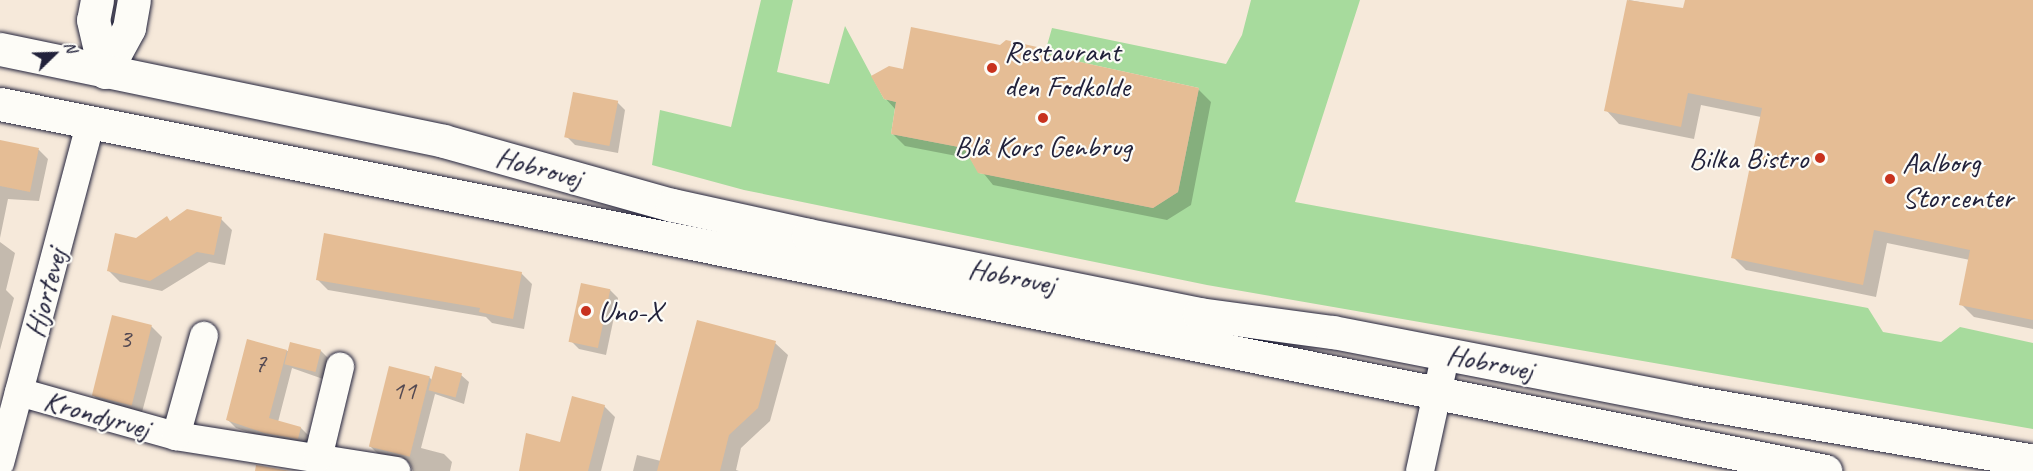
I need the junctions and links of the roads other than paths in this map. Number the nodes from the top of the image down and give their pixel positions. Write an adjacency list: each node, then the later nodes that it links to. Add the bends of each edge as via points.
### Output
1 (97, 0): 4 (main road, via 93,20)
2 (134, 0): 4 (main road, via 129,28)
3 (0, 49): 4 (main road, Hobrovej)
4 (105, 72): 6 (main road); 8 (main road, Hobrovej, via 444,141 672,205 786,230 1200,314 1333,332)
5 (0, 104): 6 (main road, Hobrovej)
6 (91, 122): 10 (street, Hjortevej); 11 (main road, Hobrovej)
7 (204, 336): 12 (street, Krondyrvej)
8 (1446, 353): 11 (street); 14 (main road, Hobrovej, via 1687,401)
9 (340, 367): 13 (street)
10 (19, 392): 12 (street, Krondyrvej); 15 (street, Hjortevej)
11 (1437, 394): 18 (street); 19 (main road, Hobrovej)
12 (176, 436): 13 (street, Krondyrvej)
13 (318, 458): 16 (street, Krondyrvej)
14 (2033, 461)
15 (0, 463)
16 (354, 467): 17 (street, Krondyrvej)
17 (396, 471)
18 (1420, 471)
19 (1825, 471)

